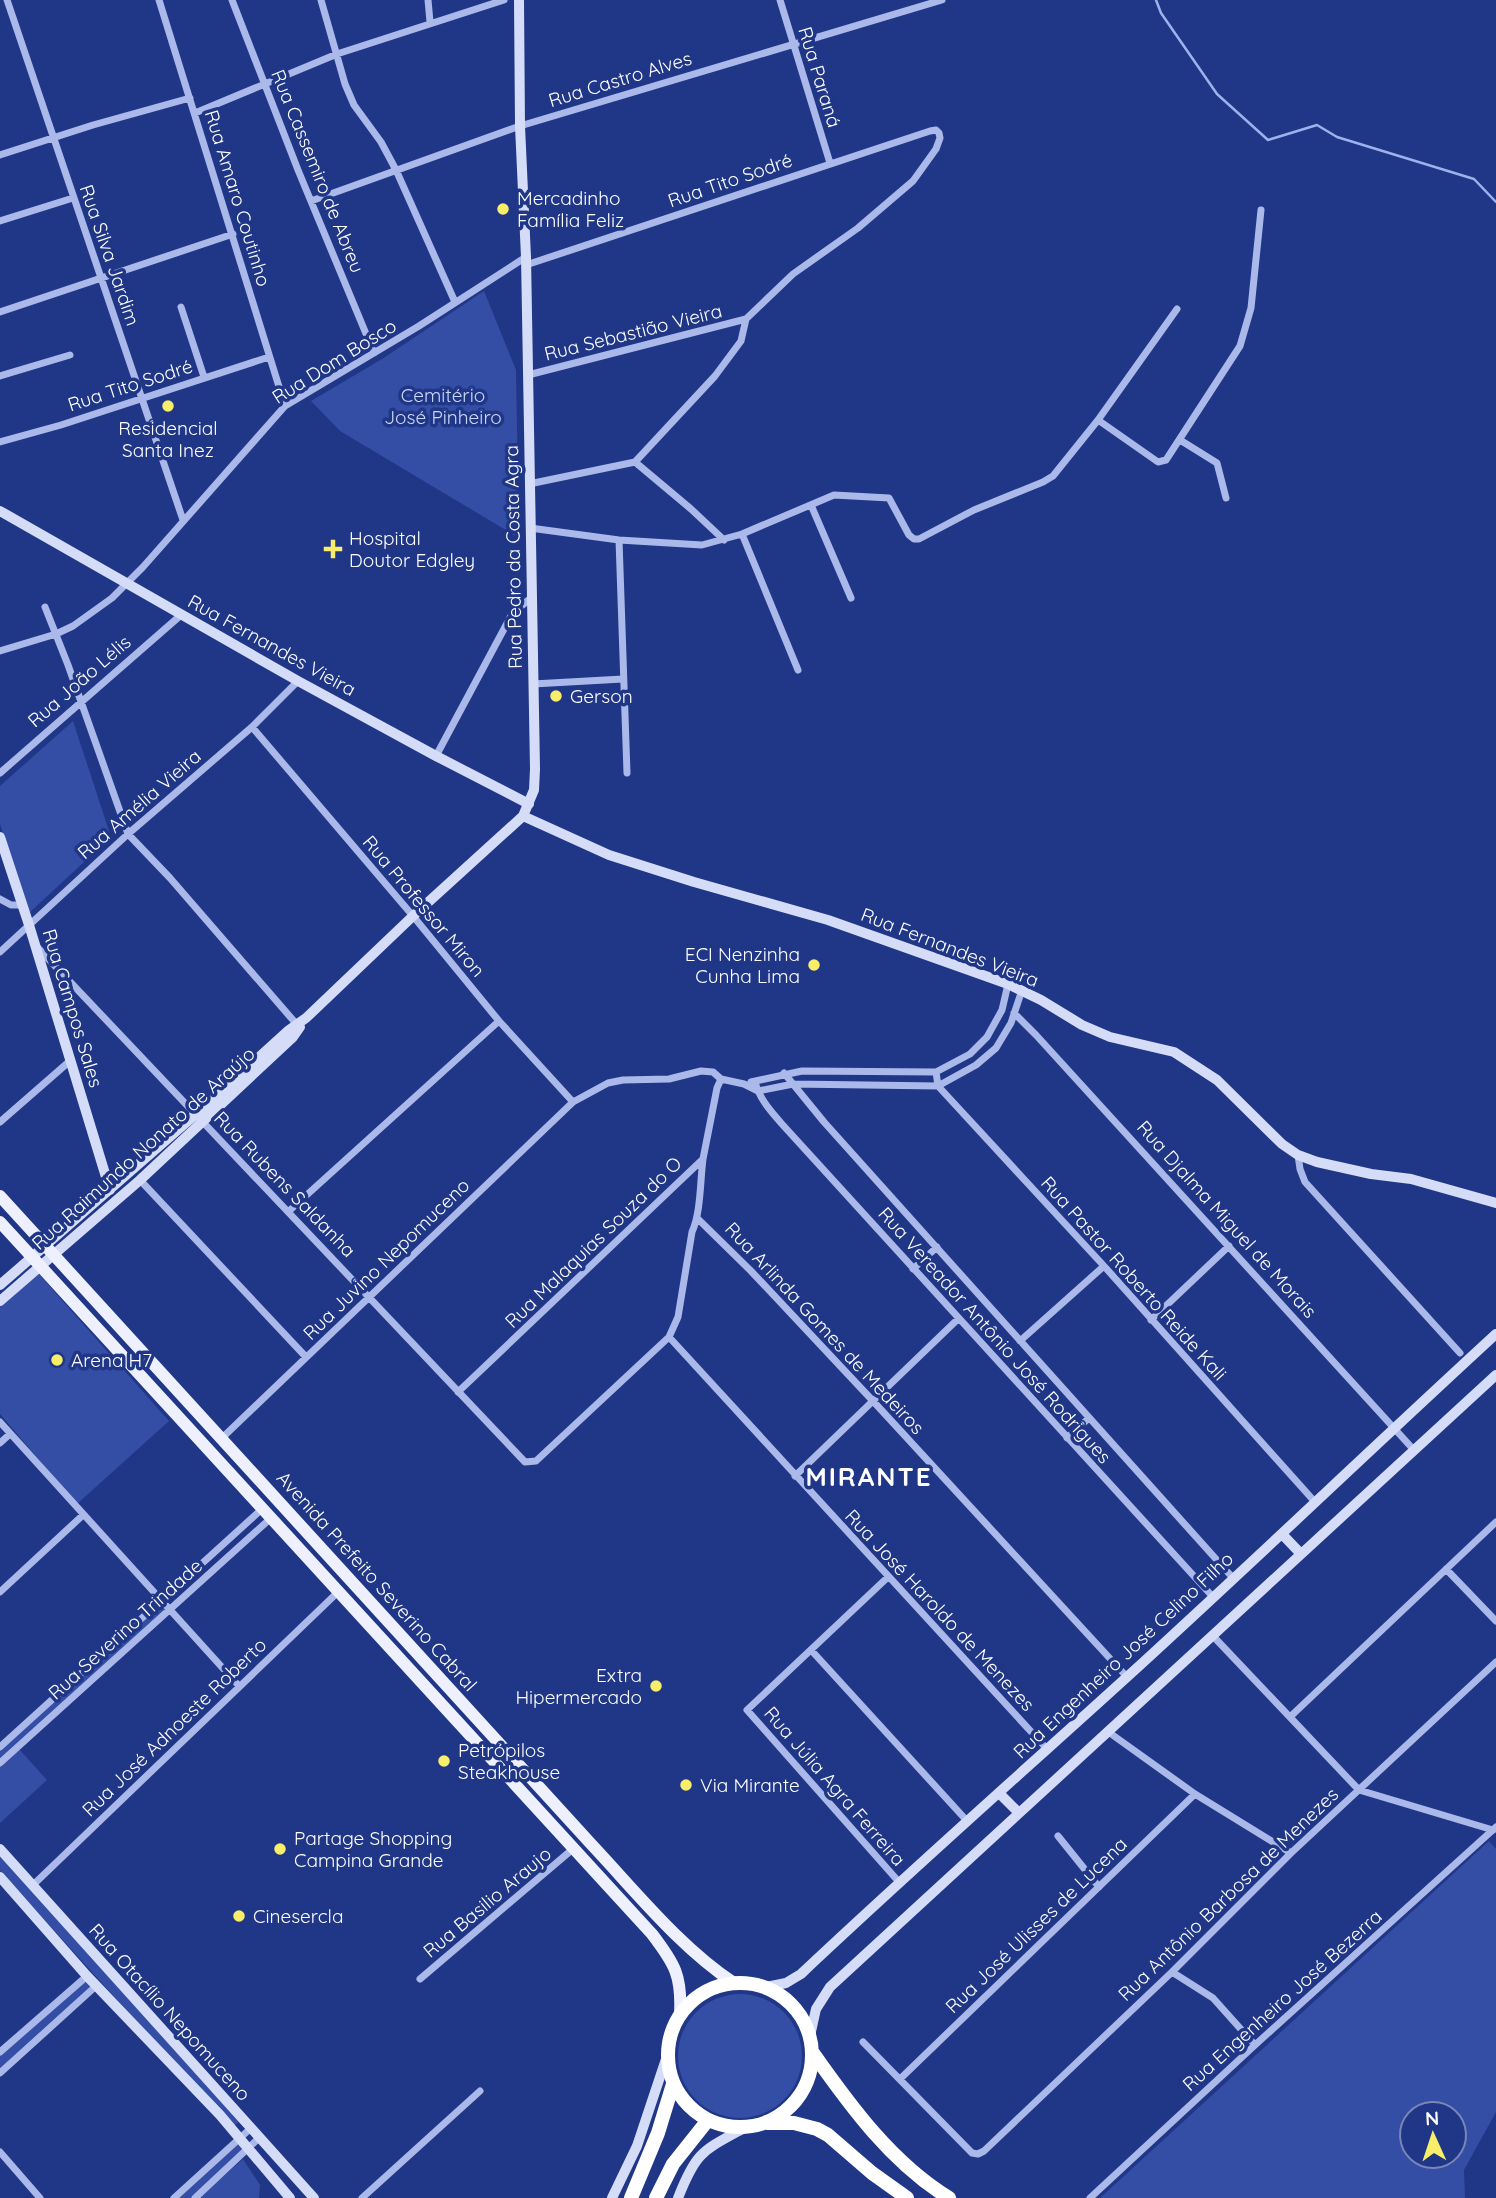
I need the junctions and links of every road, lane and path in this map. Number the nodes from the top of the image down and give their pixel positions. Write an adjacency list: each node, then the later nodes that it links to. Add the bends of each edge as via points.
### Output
1 (7, 0): 17 (street, Rua Silva Jardim)
2 (159, 0): 14 (street, Rua Amaro Coutinho)
3 (232, 0): 13 (street, Rua Cassemiro de Abreu)
4 (321, 0): 12 (street)
5 (428, 0): 10 (street)
6 (503, 0): 10 (street)
7 (519, 0): 16 (street, Rua Pedro da Costa Agra)
8 (780, 0): 11 (street, Rua Paraná)
9 (942, 0): 11 (street, Rua Castro Alves)
10 (430, 22): 12 (street)
11 (792, 44): 16 (street, Rua Castro Alves); 19 (street, Rua Paraná)
12 (337, 54): 13 (street); 20 (street, via 354,105)
13 (266, 85): 15 (street); 22 (street, Rua Cassemiro de Abreu)
14 (190, 98): 15 (street, Rua Amaro Coutinho); 17 (street)
15 (195, 113): 25 (street, Rua Amaro Coutinho)
16 (520, 126): 20 (street, Rua Castro Alves); 26 (street, Rua Pedro da Costa Agra)
17 (52, 138): 18 (street); 21 (street, Rua Silva Jardim)
18 (0, 155)
19 (830, 163): 26 (street, Rua Tito Sodré); 32 (street, Rua Tito Sodré, via 930,131 939,133 929,161 913,181 793,274)
20 (396, 170): 22 (street, Rua Castro Alves); 28 (street)
21 (74, 198): 24 (street); 27 (street, Rua Silva Jardim)
22 (311, 201): 33 (street, Rua Cassemiro de Abreu)
23 (1261, 210): 43 (street, via 1251,309 1241,344)
24 (0, 221)
25 (233, 234): 27 (street); 35 (street, Rua Amaro Coutinho)
26 (526, 261): 28 (street, Rua Dom Bosco); 36 (street, Rua Pedro da Costa Agra)
27 (100, 278): 31 (street); 39 (street, Rua Silva Jardim)
28 (455, 302): 33 (street, Rua Dom Bosco)
29 (181, 307): 38 (street)
30 (1177, 309): 41 (street)
31 (0, 312)
32 (746, 319): 36 (street, Rua Sebastião Vieira); 44 (street, via 741,341 715,376)
33 (373, 354): 40 (street, Rua Dom Bosco)
34 (70, 355): 37 (street)
35 (269, 357): 38 (street, Rua Tito Sodré); 40 (street, Rua Amaro Coutinho)
36 (528, 375): 45 (street, Rua Pedro da Costa Agra)
37 (0, 376)
38 (204, 377): 39 (street, Rua Tito Sodré)
39 (143, 399): 42 (street, Rua Tito Sodré); 49 (street, Rua Silva Jardim)
40 (285, 406): 49 (street, Rua Dom Bosco)
41 (1098, 420): 43 (street, via 1158,462 1166,460); 47 (street, via 1048,480 919,539 909,536 889,498 834,495)
42 (1, 439)
43 (1180, 440): 46 (street, via 1217,463)
44 (635, 462): 45 (street); 53 (street)
45 (529, 484): 50 (street, Rua Pedro da Costa Agra)
46 (1226, 498)
47 (811, 505): 51 (street); 56 (street)
48 (0, 511): 54 (street, Rua Fernandes Vieira)
49 (183, 520): 54 (street, Rua Dom Bosco)
50 (530, 528): 52 (street); 55 (street, Rua Pedro da Costa Agra)
51 (742, 534): 53 (street); 61 (street)
52 (619, 540): 53 (street, via 691,545); 62 (street)
53 (724, 540)
54 (127, 583): 58 (street, Rua Fernandes Vieira); 59 (street, Rua Dom Bosco)
55 (532, 597): 64 (street, Rua Pedro da Costa Agra); 67 (street, via 512,614)
56 (851, 598)
57 (45, 607): 59 (street)
58 (181, 614): 63 (street, Rua Fernandes Vieira); 65 (street, Rua João Lélis)
59 (56, 634): 60 (street, Rua Dom Bosco); 65 (street)
60 (0, 651)
61 (798, 670)
62 (623, 679): 64 (street); 69 (street)
63 (298, 681): 66 (street, Rua Amélia Vieira); 67 (street, Rua Fernandes Vieira)
64 (533, 684): 70 (street, Rua Pedro da Costa Agra, via 535,781)
65 (80, 702): 68 (street, Rua João Lélis); 72 (street)
66 (252, 727): 72 (street, Rua Amélia Vieira); 76 (street, Rua Professor Miron)
67 (436, 756): 70 (street, Rua Fernandes Vieira)
68 (0, 773)
69 (627, 773)
70 (529, 804): 71 (street, Rua Pedro da Costa Agra)
71 (523, 816): 76 (street, Rua Raimundo Nonato de Araújo); 80 (street, Rua Fernandes Vieira, via 609,855 828,920)
72 (128, 834): 77 (street, Rua Amélia Vieira); 84 (street)
73 (0, 837): 75 (street, Rua Campos Sales)
74 (0, 898): 75 (street)
75 (23, 905): 77 (street, Rua Campos Sales)
76 (413, 916): 83 (street, Rua Professor Miron); 84 (street, Rua Raimundo Nonato de Araújo)
77 (29, 925): 78 (street, Rua Campos Sales); 79 (street, Rua Amélia Vieira)
78 (33, 942): 85 (street, Rua Campos Sales); 97 (street, Rua Rubens Saldanha)
79 (0, 952)
80 (1008, 984): 81 (street, Rua Fernandes Vieira); 86 (street, via 1002,1010 987,1037)
81 (1022, 990): 82 (street); 99 (street, Rua Fernandes Vieira, via 1110,1037 1179,1055 1217,1080)
82 (1014, 1013): 89 (street, via 996,1048); 108 (street, Rua Djalma Miguel de Morais)
83 (499, 1021): 96 (street, Rua Professor Miron); 105 (street)
84 (301, 1024): 97 (street, Rua Raimundo Nonato de Araújo)
85 (71, 1060): 98 (street); 102 (street, Rua Campos Sales)
86 (954, 1063): 87 (street); 89 (street)
87 (936, 1072): 88 (street); 94 (street)
88 (784, 1073): 91 (street); 93 (street, Rua Vereador Antônio José Rodrigues)
89 (960, 1074): 94 (street)
90 (721, 1079): 92 (street); 96 (street, Rua Juvino Nepomuceno, via 713,1072 701,1071 668,1079 622,1080); 100 (street, Rua Malaquias Souza do O)
91 (755, 1082): 92 (street); 95 (street)
92 (744, 1084): 95 (street)
93 (793, 1084): 94 (street); 95 (street); 109 (street, Rua Vereador Antônio José Rodrigues)
94 (938, 1086): 112 (street, Rua Pastor Roberto Reide Kali)
95 (758, 1091): 113 (street, Rua Vereador Antônio José Rodrigues, via 780,1123)
96 (573, 1102): 115 (street, Rua Juvino Nepomuceno)
97 (200, 1118): 101 (street, Rua Raimundo Nonato de Araújo); 102 (street, Rua Raimundo Nonato de Araújo); 105 (street, Rua Rubens Saldanha)
98 (0, 1122)
99 (1298, 1155): 104 (street, Rua Fernandes Vieira); 122 (street, via 1305,1182)
100 (703, 1159): 106 (street); 125 (street, Rua Malaquias Souza do O)
101 (140, 1180): 110 (street, Rua Raimundo Nonato de Araújo); 123 (street)
102 (110, 1190): 110 (street, Rua Raimundo Nonato de Araújo)
103 (0, 1196): 110 (main road, Avenida Prefeito Severino Cabral)
104 (1496, 1203)
105 (289, 1211): 115 (street, Rua Rubens Saldanha)
106 (698, 1219): 120 (street, via 678,1317); 126 (street, Rua Arlinda Gomes de Medeiros)
107 (0, 1222): 111 (main road, Avenida Prefeito Severino Cabral)
108 (1229, 1246): 118 (street); 129 (street, Rua Djalma Miguel de Morais)
109 (937, 1247): 113 (street); 121 (street, Rua Vereador Antônio José Rodrigues)
110 (49, 1249): 111 (street, Rua Raimundo Nonato de Araújo); 131 (main road, Avenida Prefeito Severino Cabral)
111 (35, 1261): 114 (street, Rua Raimundo Nonato de Araújo); 116 (street, Rua Raimundo Nonato de Araújo); 137 (main road, Avenida Prefeito Severino Cabral)
112 (1104, 1266): 118 (street, Rua Pastor Roberto Reide Kali); 121 (street)
113 (913, 1269): 117 (street, Rua Vereador Antônio José Rodrigues)
114 (0, 1285)
115 (370, 1296): 123 (street, Rua Juvino Nepomuceno); 125 (street, Rua Rubens Saldanha)
116 (0, 1301)
117 (958, 1319): 126 (street); 132 (street, Rua Vereador Antônio José Rodrigues)
118 (1151, 1320): 136 (street, Rua Pastor Roberto Reide Kali)
119 (1496, 1334): 129 (street, Rua Engenheiro José Celino Filho)
120 (669, 1338): 125 (street, Rua Rubens Saldanha, via 536,1461 526,1462 512,1450); 135 (street, Rua José Haroldo de Menezes)
121 (1020, 1340): 127 (street, Rua Vereador Antônio José Rodrigues)
122 (1460, 1353)
123 (306, 1357): 131 (street, Rua Juvino Nepomuceno)
124 (1496, 1375): 134 (street)
125 (458, 1392)
126 (873, 1401): 135 (street); 156 (street, Rua Arlinda Gomes de Medeiros)
127 (1089, 1418): 132 (street); 146 (street, Rua Vereador Antônio José Rodrigues)
128 (0, 1422): 130 (street)
129 (1395, 1427): 134 (street, Rua Djalma Miguel de Morais); 136 (street, Rua Engenheiro José Celino Filho)
130 (10, 1434): 133 (street); 138 (street)
131 (222, 1438): 180 (main road, Avenida Prefeito Severino Cabral, via 592,1845 687,1945)
132 (1067, 1438): 149 (street, Rua Vereador Antônio José Rodrigues)
133 (0, 1443)
134 (1413, 1449): 141 (street)
135 (795, 1476): 145 (street, Rua José Haroldo de Menezes)
136 (1315, 1502): 140 (street, Rua Engenheiro José Celino Filho)
137 (267, 1513): 142 (street, Rua Severino Trindade); 144 (street, Rua Severino Trindade); 147 (main road, Avenida Prefeito Severino Cabral)
138 (83, 1515): 148 (street); 150 (street)
139 (1496, 1522): 143 (street)
140 (1282, 1534): 141 (street); 146 (street, Rua Engenheiro José Celino Filho)
141 (1301, 1554): 153 (street)
142 (201, 1564): 144 (street); 150 (street, Rua Severino Trindade)
143 (1446, 1569): 152 (street); 158 (street)
144 (211, 1574): 151 (street, Rua Severino Trindade)
145 (888, 1577): 154 (street); 161 (street, Rua José Haroldo de Menezes)
146 (1233, 1578): 149 (street, Rua Engenheiro José Celino Filho)
147 (338, 1591): 157 (street, Rua José Adnoeste Roberto); 171 (main road, Avenida Prefeito Severino Cabral)
148 (0, 1592)
149 (1213, 1597): 156 (street, Rua Engenheiro José Celino Filho)
150 (161, 1601): 151 (street); 160 (street, Rua Severino Trindade)
151 (170, 1610): 157 (street); 162 (street, Rua Severino Trindade)
152 (1496, 1621)
153 (1212, 1635): 158 (street); 159 (street)
154 (811, 1650): 167 (street); 174 (street, Rua Júlia Agra Ferreira, via 747,1710)
155 (1496, 1662): 163 (street, Rua Antônio Barbosa de Menezes)
156 (1127, 1677): 161 (street, Rua Engenheiro José Celino Filho)
157 (239, 1686): 175 (street, Rua José Adnoeste Roberto)
158 (1291, 1716): 163 (street)
159 (1107, 1731): 165 (street); 166 (street)
160 (0, 1747)
161 (1047, 1749): 164 (street, Rua Engenheiro José Celino Filho)
162 (0, 1763)
163 (1359, 1790): 168 (street); 172 (street, Rua Antônio Barbosa de Menezes)
164 (999, 1793): 166 (street); 167 (street, Rua Engenheiro José Celino Filho)
165 (1195, 1794): 172 (street); 176 (street, Rua José Ulisses de Lucena)
166 (1019, 1813): 184 (street, via 830,1987 816,2009)
167 (968, 1822): 174 (street, Rua Engenheiro José Celino Filho)
168 (1495, 1828): 186 (street, Rua Engenheiro José Bezerra)
169 (1058, 1836): 176 (street)
170 (0, 1849): 175 (street, Rua Otacílio Nepomuceno)
171 (574, 1849): 179 (street, Rua Basilio Araujo); 183 (main road, Avenida Prefeito Severino Cabral, via 671,1959 678,1974)
172 (1292, 1853): 177 (street, Rua Antônio Barbosa de Menezes)
173 (0, 1877): 178 (street, Rua Otacílio Nepomuceno)
174 (899, 1882): 182 (street, Rua Engenheiro José Celino Filho, via 801,1974)
175 (33, 1885): 196 (street, Rua Otacílio Nepomuceno)
176 (1099, 1887): 191 (street, Rua José Ulisses de Lucena)
177 (1172, 1972): 186 (street, via 1213,1998); 191 (street, Rua Antônio Barbosa de Menezes, via 978,2154)
178 (86, 1976): 181 (street, Rua Otacílio Nepomuceno); 187 (street)
179 (420, 1979)
180 (734, 1983): 182 (highway); 183 (highway, via 704,1993)
181 (96, 1986): 190 (street); 198 (street, Rua Otacílio Nepomuceno)
182 (766, 1987): 184 (highway, via 801,2015)
183 (680, 2014): 189 (highway)
184 (810, 2036): 188 (highway)
185 (863, 2042): 191 (street)
186 (1255, 2045): 214 (street, Rua Engenheiro José Bezerra)
187 (0, 2052)
188 (813, 2053): 195 (highway, via 801,2096); 213 (highway, via 902,2164)
189 (667, 2056): 192 (highway); 208 (street, via 637,2146)
190 (0, 2073)
191 (900, 2079)
192 (673, 2084): 194 (highway, via 693,2111); 209 (highway)
193 (480, 2091): 207 (street)
194 (708, 2120): 197 (highway); 210 (highway, via 668,2171)
195 (766, 2123): 197 (highway); 212 (highway, via 817,2129)
196 (251, 2128): 198 (street); 199 (street, Rua Otacílio Nepomuceno)
197 (744, 2128): 211 (street, via 695,2160)
198 (239, 2138): 200 (street, Rua Otacílio Nepomuceno); 203 (street)
199 (259, 2138): 200 (street); 206 (street, Rua Otacílio Nepomuceno)
200 (248, 2150): 204 (street); 205 (street, Rua Otacílio Nepomuceno)
201 (0, 2152): 202 (street)
202 (40, 2198)
203 (174, 2198)
204 (195, 2198)
205 (290, 2198)
206 (314, 2198)
207 (362, 2198)
208 (612, 2198)
209 (631, 2198)
210 (656, 2198)
211 (678, 2198)
212 (907, 2198)
213 (949, 2198)
214 (1090, 2198)

